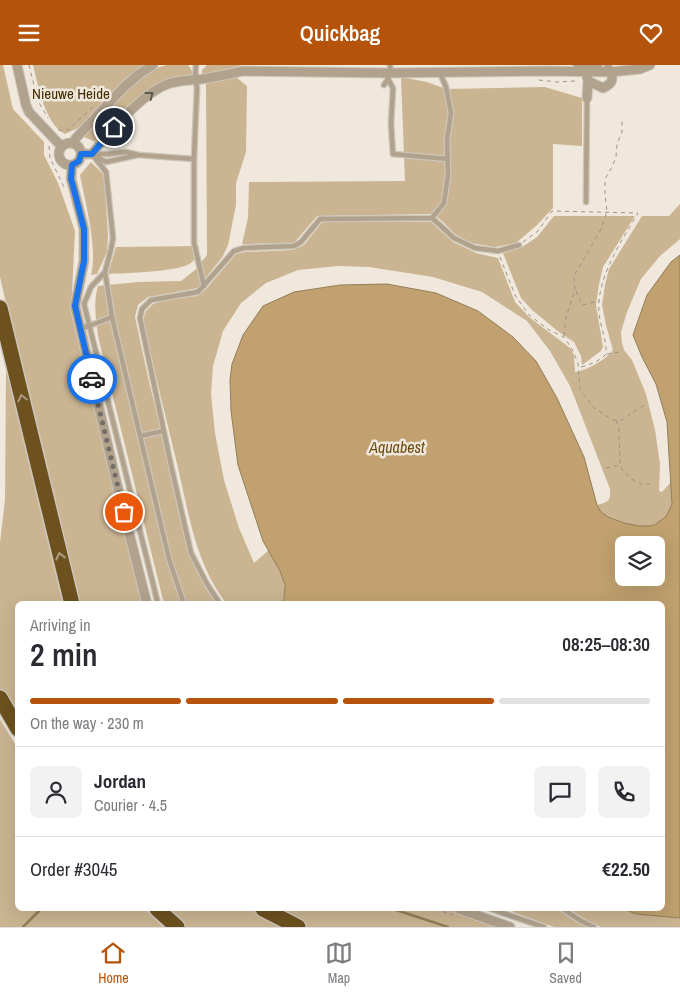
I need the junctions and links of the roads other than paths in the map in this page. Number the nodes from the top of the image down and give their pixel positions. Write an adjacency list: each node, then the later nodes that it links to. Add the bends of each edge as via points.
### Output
1 (17, 65): 16 (street, via 29,112)
2 (153, 65): 15 (street, via 123,88)
3 (196, 65): 12 (lane)
4 (538, 65): 5 (street)
5 (596, 65)
6 (604, 65): 10 (street)
7 (650, 65): 10 (street)
8 (440, 71): 9 (street); 11 (street, via 545,71); 20 (lane, via 451,113)
9 (390, 72): 12 (street, via 253,70); 13 (lane); 20 (lane, via 393,154)
10 (611, 72): 11 (street); 11 (street, via 613,80 603,88)
11 (587, 77): 14 (street)
12 (195, 80): 18 (street, one-way to 12, via 114,127 150,93 171,83); 19 (lane)
13 (384, 85)
14 (587, 98): 22 (lane)
15 (73, 143): 16 (street); 17 (street, via 79,146)
16 (62, 146): 21 (street, via 60,159)
17 (81, 154): 18 (street); 21 (street, via 79,161)
18 (92, 154): 19 (lane, via 126,152); 25 (lane, via 106,172 113,238)
19 (194, 159): 26 (lane, via 194,243)
20 (448, 159): 23 (lane, via 444,203)
21 (72, 165): 29 (street, via 71,179 84,229 84,261 75,306)
22 (586, 202)
23 (432, 218): 24 (lane, via 454,238 475,248 498,251); 26 (lane, via 320,219 294,246 234,251)
24 (519, 245)
25 (105, 271): 28 (lane); 29 (lane, via 91,287 84,304)
26 (204, 286): 30 (lane, via 198,292 151,300 142,309 140,318)
27 (0, 308): 32 (highway, one-way to 27)
28 (112, 317): 29 (lane); 31 (lane)
29 (84, 327): 33 (street, via 119,493); 34 (lane)
30 (163, 431): 31 (lane); 36 (lane, via 191,553)
31 (140, 436): 35 (lane)
32 (71, 601)
33 (146, 601)
34 (157, 601)
35 (183, 601)
36 (218, 601)
37 (0, 698): 38 (highway)
38 (15, 724)
39 (159, 911): 44 (highway)
40 (267, 911): 45 (highway)
41 (465, 911): 46 (street)
42 (497, 911): 47 (lane)
43 (566, 911): 48 (lane)
44 (177, 927)
45 (298, 927)
46 (510, 927)
47 (544, 927)
48 (594, 927)

